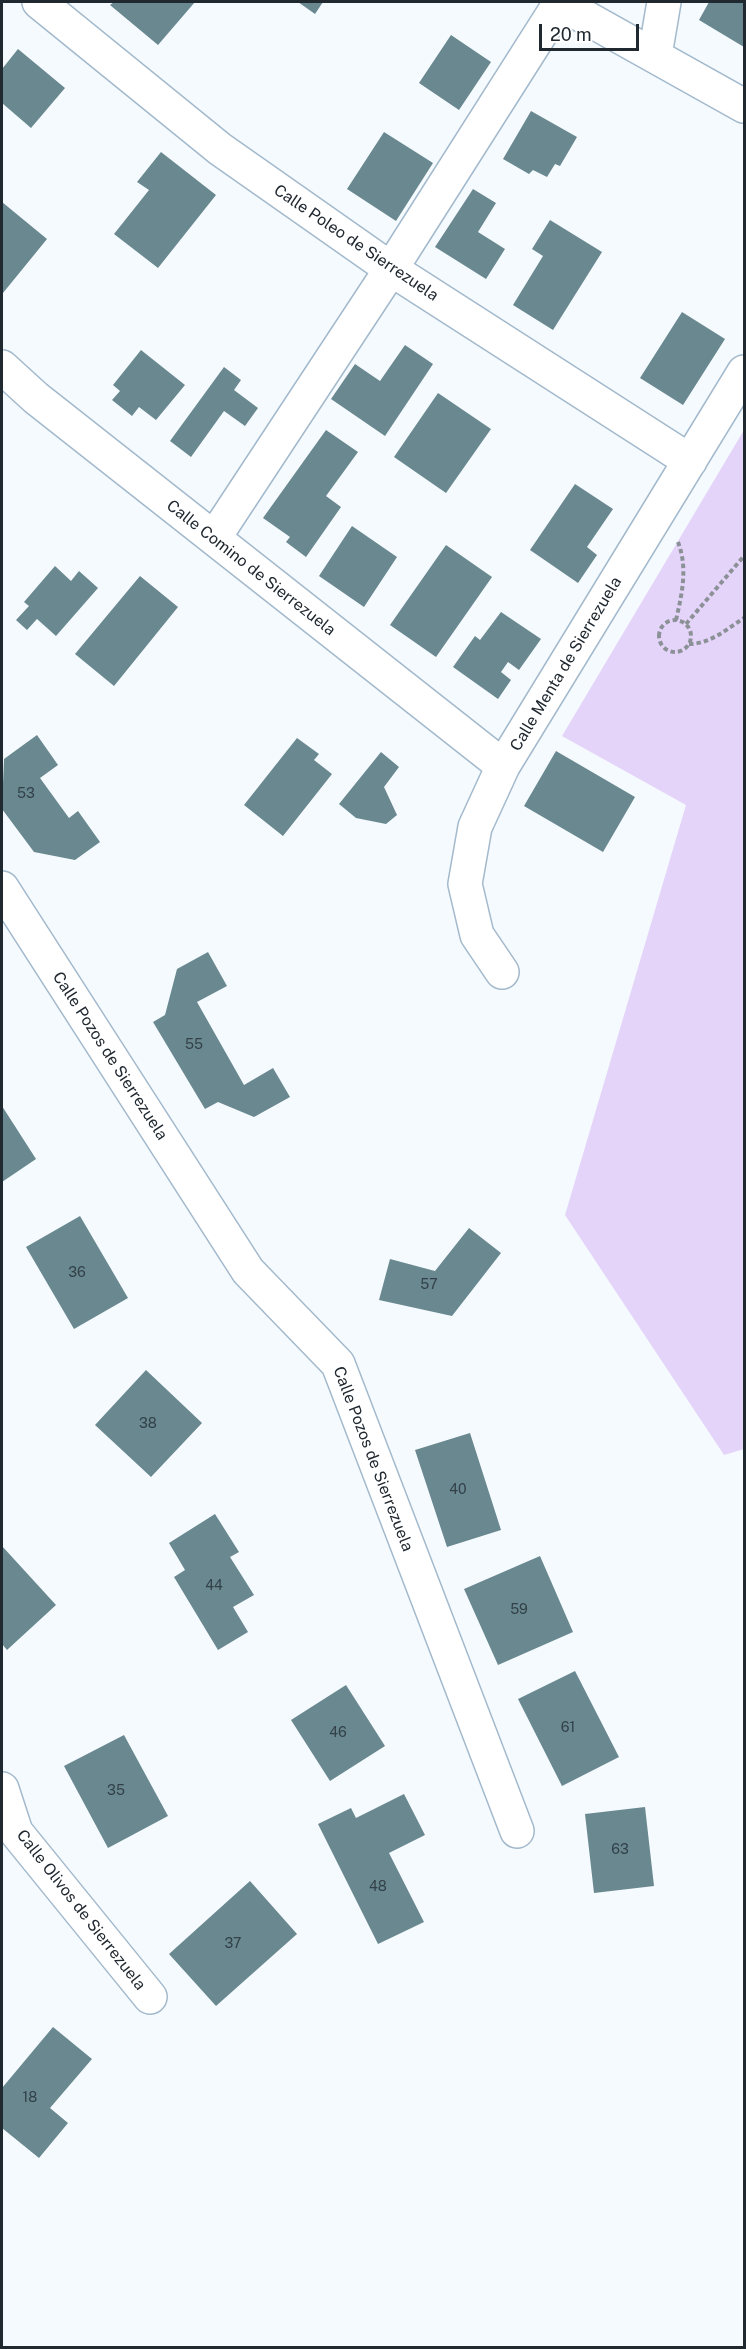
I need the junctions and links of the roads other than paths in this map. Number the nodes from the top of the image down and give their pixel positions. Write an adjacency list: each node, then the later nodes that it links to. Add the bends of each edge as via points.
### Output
1 (39, 2): 6 (street, Calle Poleo de Sierrezuela, via 220,149)
2 (559, 2): 4 (street); 6 (street)
3 (664, 2): 4 (street)
4 (655, 55): 5 (street)
5 (744, 106)
6 (391, 269): 9 (street, Calle Poleo de Sierrezuela); 10 (street)
7 (2, 367): 10 (street, Calle Comino de Sierrezuela)
8 (744, 372): 9 (street, Calle Menta de Sierrezuela)
9 (690, 462): 11 (street, Calle Menta de Sierrezuela)
10 (214, 538): 11 (street, Calle Comino de Sierrezuela)
11 (503, 766): 13 (street, Calle Menta de Sierrezuela, via 475,827 465,884 477,934)
12 (2, 888): 16 (street, Calle Pozos de Sierrezuela, via 248,1271 338,1364)
13 (502, 972)
14 (2, 1789): 15 (street, Calle Olivos de Sierrezuela)
15 (9, 1827): 17 (street, Calle Olivos de Sierrezuela)
16 (517, 1831)
17 (150, 1997)

